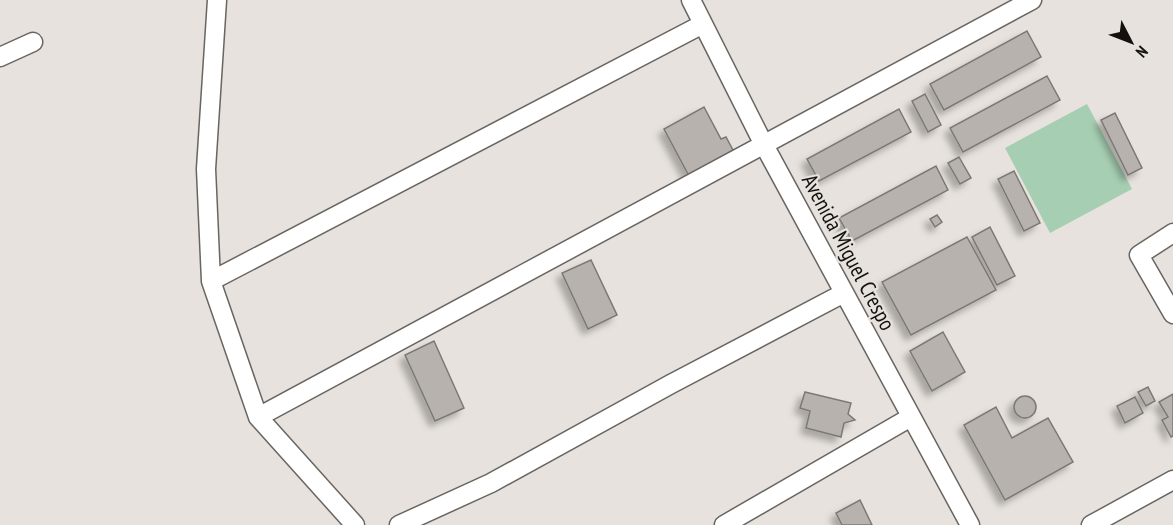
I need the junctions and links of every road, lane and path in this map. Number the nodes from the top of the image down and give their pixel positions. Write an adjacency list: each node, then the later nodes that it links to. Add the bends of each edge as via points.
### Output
1 (217, 0): 9 (street, via 206,169)
2 (691, 0): 4 (street, Avenida Miguel Crespo)
3 (1032, 0): 7 (street)
4 (703, 24): 7 (street, Avenida Miguel Crespo); 9 (street)
5 (33, 42): 6 (street)
6 (0, 57)
7 (763, 143): 10 (street, Avenida Miguel Crespo); 12 (street)
8 (1173, 233): 11 (street, via 1139,255)
9 (211, 281): 12 (street)
10 (844, 293): 13 (street, Avenida Miguel Crespo); 16 (street, via 491,483)
11 (1173, 314)
12 (258, 417): 15 (street)
13 (911, 417): 17 (street); 18 (street, Avenida Miguel Crespo)
14 (1173, 480): 19 (street)
15 (355, 525)
16 (399, 525)
17 (724, 525)
18 (970, 525)
19 (1091, 525)

